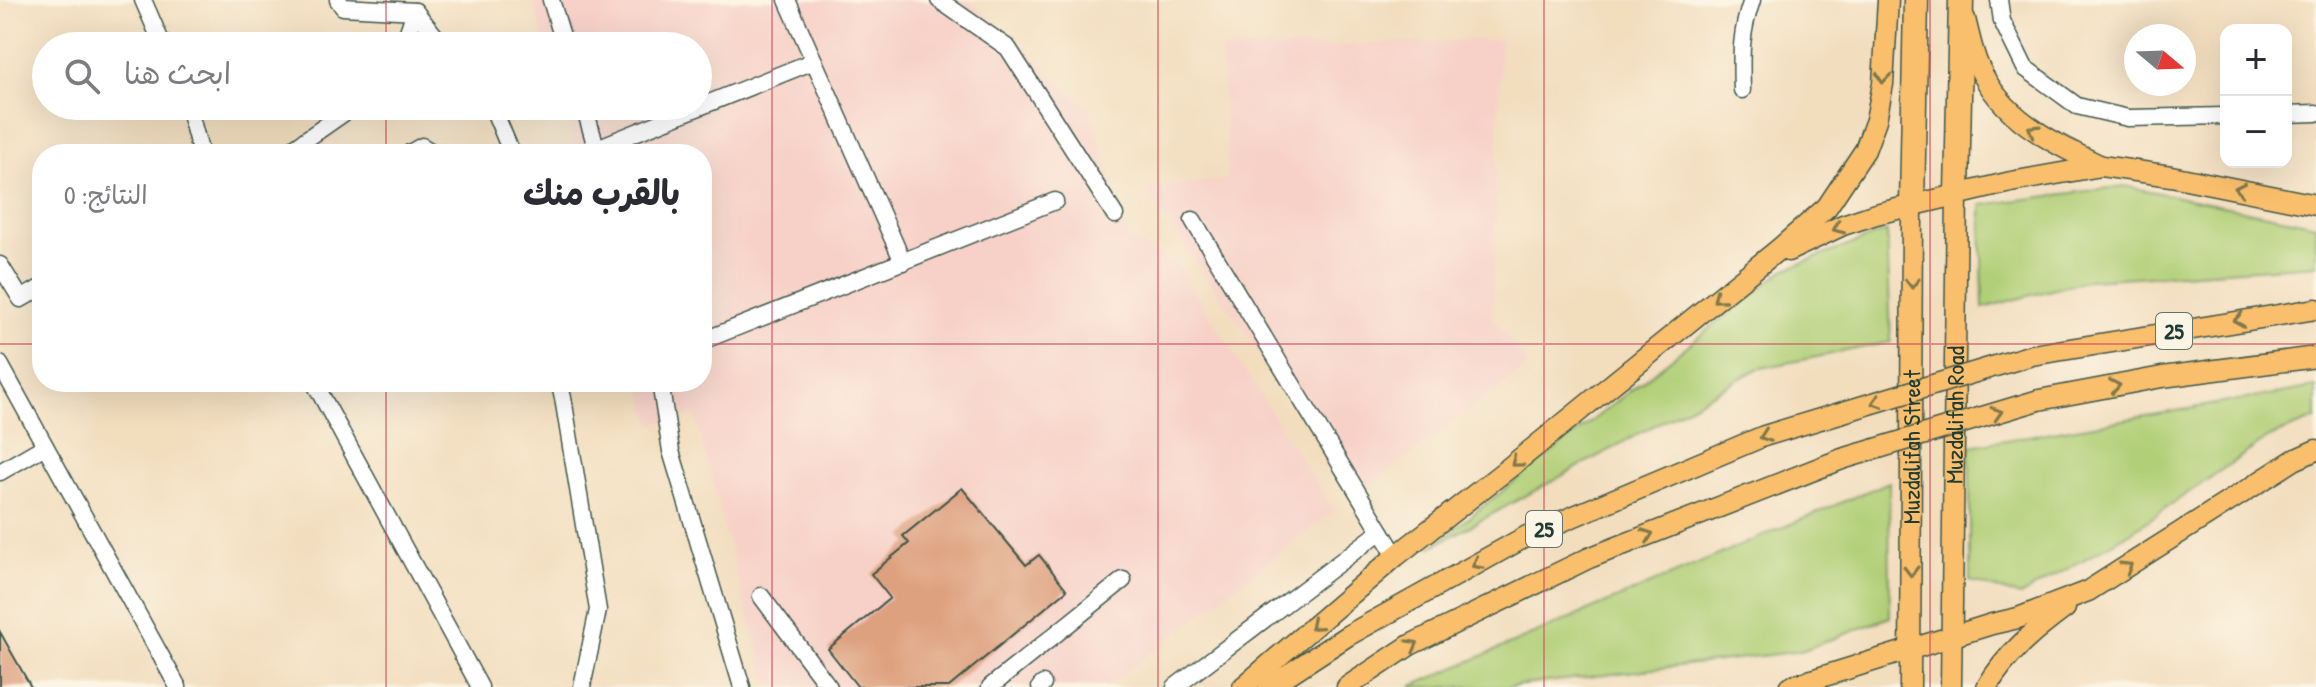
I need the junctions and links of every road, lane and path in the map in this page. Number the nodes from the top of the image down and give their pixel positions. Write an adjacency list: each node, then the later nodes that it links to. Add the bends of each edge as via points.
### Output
1 (143, 0): 12 (street)
2 (338, 0): 11 (street, via 343,7)
3 (551, 0): 15 (street)
4 (787, 0): 16 (street)
5 (939, 0): 37 (street, via 1008,48)
6 (1752, 0): 17 (street, via 1741,45)
7 (1888, 0): 41 (main road, one-way to 41, via 1883,84 1865,150 1827,207)
8 (1916, 0): 35 (highway)
9 (1999, 0): 21 (street, via 2002,21 2025,68 2077,106 2128,118)
10 (1961, 1): 32 (main road, one-way to 10, via 2022,124 2002,103 1979,67); 33 (highway)
11 (415, 11): 13 (street); 14 (street)
12 (157, 32)
13 (408, 32)
14 (432, 32)
15 (561, 32)
16 (814, 61): 18 (street); 39 (street)
17 (1742, 90)
18 (712, 104)
19 (2316, 113): 20 (street)
20 (2292, 114)
21 (2220, 116)
22 (192, 120): 27 (street)
23 (334, 120): 28 (street)
24 (498, 120): 29 (street)
25 (588, 120): 30 (street)
26 (672, 120): 31 (street)
27 (198, 144)
28 (299, 144)
29 (508, 144)
30 (596, 144)
31 (615, 144)
32 (2101, 166): 33 (main road); 36 (main road, one-way to 32)
33 (1957, 194): 35 (main road); 58 (main road, Muzdalifah Road)
34 (1055, 201): 39 (street)
35 (1912, 205): 41 (main road, one-way to 41, via 1843,225); 59 (main road, Muzdalifah Street, one-way to 59)
36 (2316, 205)
37 (1115, 215)
38 (1193, 220): 53 (street)
39 (903, 262): 44 (street)
40 (0, 265): 42 (street, via 21,299)
41 (1759, 266): 54 (main road, one-way to 54)
42 (32, 293)
43 (2316, 309): 68 (main road, 25, one-way to 68, bridge, via 2032,355 1764,436 1527,536 1347,636)
44 (712, 337)
45 (2316, 357): 69 (main road, 25, one-way to 45, bridge, via 1410,645 1589,558 1842,459 2039,400)
46 (0, 364): 50 (street)
47 (319, 392): 61 (street)
48 (562, 392): 62 (street, via 598,610)
49 (662, 392): 63 (street, via 671,451)
50 (45, 446): 52 (street); 60 (street)
51 (2316, 450): 56 (main road, one-way to 51)
52 (0, 472)
53 (1381, 531): 54 (street); 66 (street)
54 (1396, 556): 67 (main road, one-way to 67)
55 (1123, 580): 65 (street)
56 (2088, 591): 58 (main road); 73 (main road, via 2030,634)
57 (761, 596): 64 (street)
58 (1952, 637): 59 (main road); 72 (main road)
59 (1911, 648): 70 (main road); 71 (main road, Muzdalifah Street)
60 (178, 687)
61 (480, 687)
62 (582, 687)
63 (742, 687)
64 (829, 687)
65 (990, 687)
66 (1175, 687)
67 (1243, 687)
68 (1269, 687)
69 (1347, 687)
70 (1789, 687)
71 (1910, 687)
72 (1951, 687)
73 (1987, 687)

